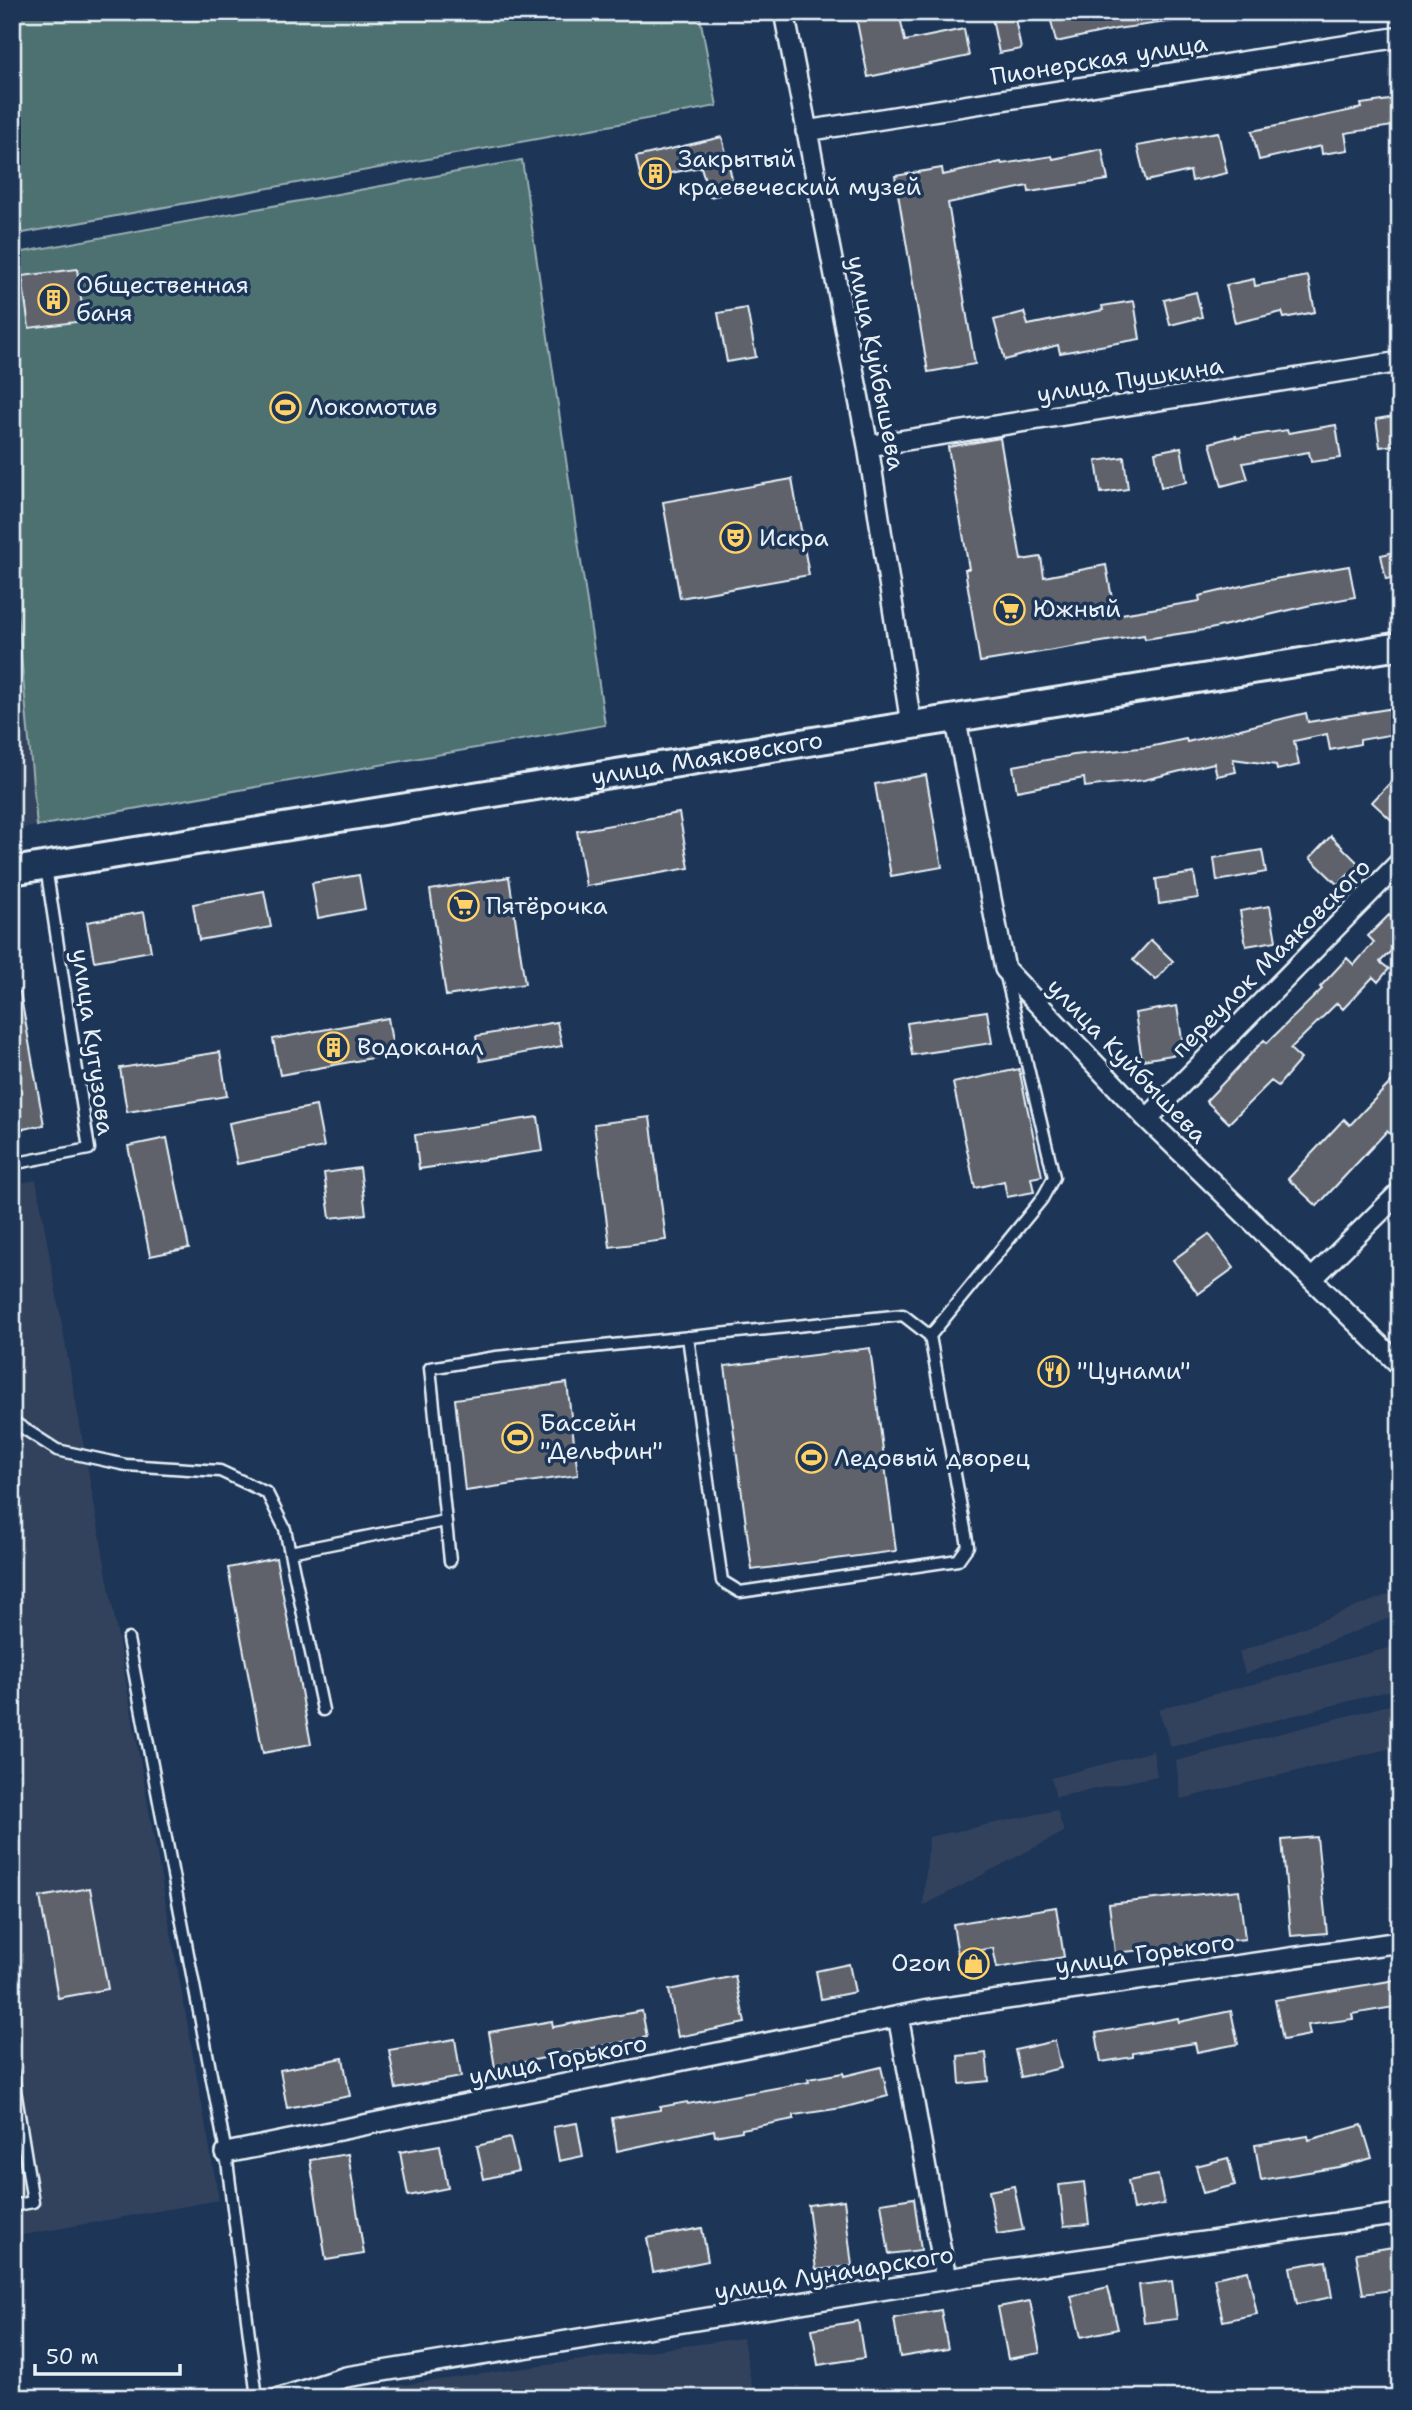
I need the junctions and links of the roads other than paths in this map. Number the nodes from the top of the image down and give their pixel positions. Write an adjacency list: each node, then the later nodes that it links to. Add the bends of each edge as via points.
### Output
1 (784, 12): 3 (street, улица Куйбышева)
2 (1400, 37): 3 (street, Пионерская улица)
3 (806, 131): 5 (street, улица Куйбышева)
4 (1400, 362): 5 (street, улица Пушкина)
5 (868, 446): 8 (street, улица Куйбышева)
6 (1400, 646): 7 (main road, улица Маяковского)
7 (955, 717): 8 (main road, улица Маяковского); 12 (street)
8 (911, 724): 10 (main road, улица Маяковского)
9 (1400, 862): 13 (street, переулок Маяковского)
10 (46, 865): 11 (main road, улица Маяковского); 14 (lane, улица Кутузова, via 89,1149)
11 (12, 871)
12 (1004, 969): 13 (street, улица Куйбышева); 17 (lane, via 1055,1177)
13 (1147, 1119): 16 (street, улица Куйбышева)
14 (12, 1164)
15 (1400, 1192): 16 (street)
16 (1312, 1279): 19 (street, улица Куйбышева)
17 (930, 1336): 18 (lane, via 903,1315); 18 (lane, via 968,1546 958,1560 740,1592 722,1581)
18 (688, 1337): 21 (lane, via 430,1368)
19 (1400, 1365)
20 (12, 1421): 22 (lane, via 57,1450 126,1465 220,1471 267,1493 285,1529)
21 (445, 1521): 22 (lane); 23 (lane)
22 (290, 1552): 25 (lane)
23 (450, 1561)
24 (128, 1639): 29 (lane)
25 (323, 1710)
26 (1400, 1942): 27 (street, улица Горького)
27 (898, 2016): 29 (street, улица Горького); 32 (street)
28 (12, 2071): 30 (lane, via 33,2202)
29 (226, 2152): 33 (lane)
30 (12, 2206)
31 (1400, 2214): 32 (street, улица Луначарского)
32 (946, 2279): 34 (street, улица Луначарского, via 346,2377)
33 (257, 2398)
34 (280, 2398)

